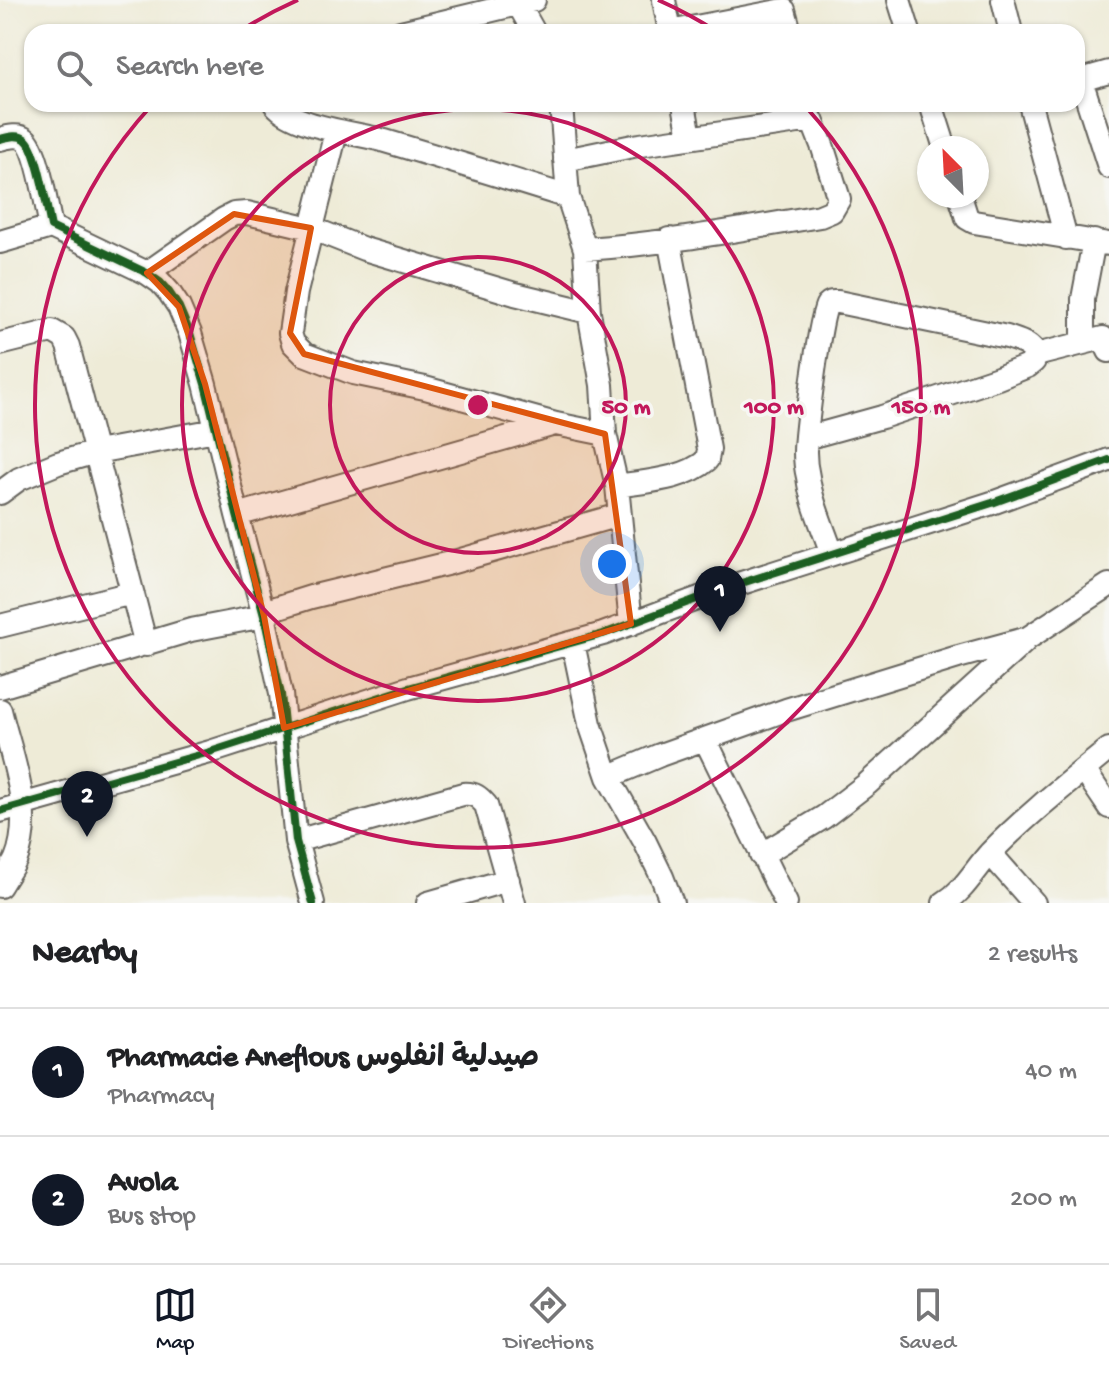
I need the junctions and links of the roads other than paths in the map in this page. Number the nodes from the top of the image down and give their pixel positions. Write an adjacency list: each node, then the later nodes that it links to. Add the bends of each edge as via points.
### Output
1 (664, 0): 8 (street)
2 (899, 0): 10 (street)
3 (1003, 0): 11 (street)
4 (523, 2): 6 (street); 7 (street)
5 (783, 5): 9 (street)
6 (434, 24)
7 (531, 24)
8 (668, 24)
9 (703, 24)
10 (906, 24)
11 (1009, 24)
12 (1109, 72): 13 (street)
13 (1085, 78)
14 (1085, 97): 26 (street)
15 (283, 112): 21 (street)
16 (562, 112): 25 (street)
17 (685, 112): 23 (street)
18 (810, 112): 23 (street); 32 (street, via 839,199 832,211)
19 (934, 112): 22 (street)
20 (1032, 112): 31 (street)
21 (336, 132): 27 (street, via 373,138); 30 (street)
22 (941, 136)
23 (690, 137): 25 (street)
24 (0, 139): 29 (street, via 18,137 29,144)
25 (565, 160): 27 (street)
26 (1109, 167)
27 (568, 197): 35 (street)
28 (964, 208): 31 (street, via 974,222)
29 (51, 227): 33 (street); 36 (street)
30 (311, 228): 36 (street, via 234,214); 37 (street, via 364,249); 42 (street, via 290,333 304,354 353,373)
31 (1066, 238): 34 (street)
32 (669, 239): 35 (street); 48 (street, via 707,460 691,470)
33 (0, 242)
34 (1102, 242): 38 (street, via 1083,299)
35 (585, 249): 37 (street)
36 (147, 273): 43 (street, via 179,307)
37 (589, 312): 44 (street)
38 (1083, 343): 40 (street, via 1103,338); 41 (street)
39 (0, 344): 46 (street, via 52,331 64,338)
40 (1109, 351)
41 (1036, 355): 45 (street, via 1028,366 998,378); 45 (street, via 1023,342 1007,337 831,302 824,311)
42 (556, 424): 44 (street); 50 (street)
43 (216, 430): 46 (street); 50 (street)
44 (605, 434): 48 (street)
45 (806, 438): 52 (street, via 810,490)
46 (96, 452): 49 (street, via 39,469); 54 (street)
47 (1109, 460): 52 (street)
48 (617, 486): 51 (street)
49 (0, 493)
50 (237, 515): 55 (street)
51 (619, 515): 55 (street, via 311,597); 56 (street)
52 (832, 554): 56 (street)
53 (1109, 585): 58 (street)
54 (132, 593): 57 (street); 60 (street)
55 (264, 616): 60 (street); 63 (street)
56 (631, 624): 59 (street)
57 (0, 626)
58 (1028, 638): 64 (street); 73 (street, via 867,784)
59 (573, 643): 63 (street); 67 (street, via 590,724)
60 (146, 645): 61 (street)
61 (0, 687)
62 (0, 710): 68 (street)
63 (284, 728): 68 (street); 71 (street)
64 (705, 739): 67 (street); 73 (street)
65 (1109, 749): 66 (street)
66 (1084, 770): 69 (street); 72 (street)
67 (608, 777): 79 (street)
68 (24, 804): 70 (street); 75 (street, via 23,836)
69 (1109, 807)
70 (0, 811)
71 (296, 841): 74 (street, via 471,793 486,805); 76 (street)
72 (990, 853): 81 (street); 82 (street)
73 (761, 855): 80 (street)
74 (508, 880): 77 (street); 78 (street)
75 (0, 886)
76 (313, 903)
77 (428, 903)
78 (514, 903)
79 (672, 903)
80 (786, 903)
81 (944, 903)
82 (1034, 903)

